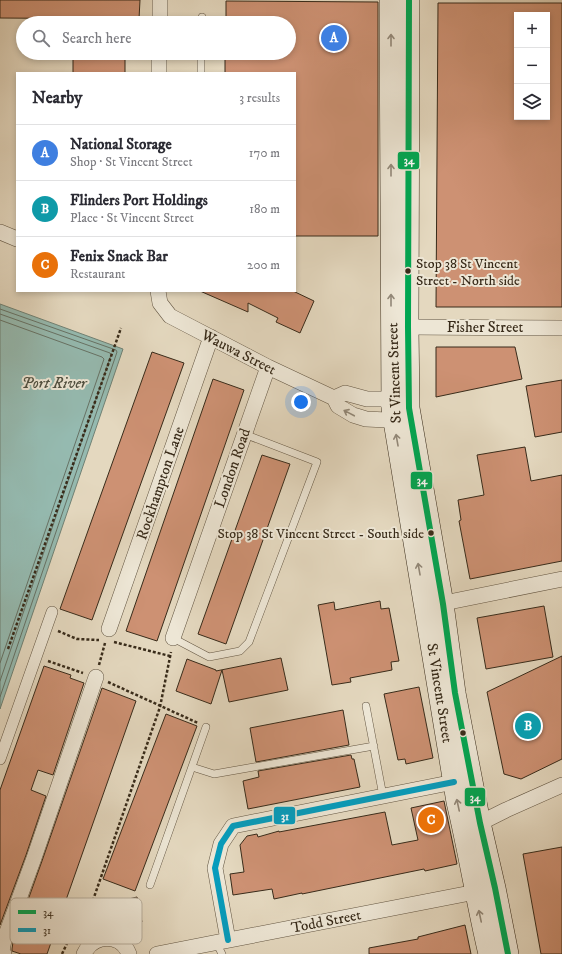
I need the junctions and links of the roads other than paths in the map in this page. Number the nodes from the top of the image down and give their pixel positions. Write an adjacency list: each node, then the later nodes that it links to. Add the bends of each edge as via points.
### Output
1 (160, 0): 4 (street)
2 (390, 0): 16 (main road, St Vincent Street, one-way to 2)
3 (409, 0): 12 (main road, St Vincent Street)
4 (160, 16)
5 (159, 60): 7 (street)
6 (201, 60): 8 (lane)
7 (159, 72)
8 (201, 72)
9 (0, 232): 10 (street)
10 (16, 239)
11 (158, 292): 14 (street, Wauwa Street, via 160,303 170,316)
12 (408, 327): 13 (street, Fisher Street); 16 (main road, St Vincent Street)
13 (562, 328)
14 (211, 337): 15 (street, Wauwa Street); 21 (street, Rockhampton Lane)
15 (268, 368): 16 (street, Wauwa Street, via 334,398 338,406 353,415 366,419 387,420); 17 (street, London Road)
16 (400, 409): 19 (main road, St Vincent Street)
17 (244, 434): 22 (street, London Road); 22 (lane, via 317,462 249,642 240,651 209,657)
18 (562, 579): 19 (street)
19 (434, 605): 29 (main road, St Vincent Street); 32 (main road, St Vincent Street, via 455,693)
20 (52, 612): 27 (street)
21 (109, 629)
22 (173, 638)
23 (96, 677): 35 (street)
24 (366, 706): 26 (lane)
25 (206, 727): 28 (lane)
26 (374, 746): 28 (lane, via 214,774); 31 (lane)
27 (0, 759)
28 (192, 767): 33 (lane)
29 (454, 782): 31 (street); 32 (main road, St Vincent Street, one-way to 29, via 457,802)
30 (562, 786): 32 (street)
31 (383, 797): 39 (street, via 234,826 222,844 215,868)
32 (472, 825): 34 (main road, St Vincent Street)
33 (150, 885)
34 (485, 890): 39 (street, Todd Street); 44 (main road, St Vincent Street, one-way to 34, via 479,912); 45 (main road, St Vincent Street)
35 (19, 898)
36 (10, 924): 40 (street, via 4,940)
37 (91, 944): 41 (street)
38 (123, 944): 42 (street)
39 (222, 945): 43 (street, Todd Street)
40 (4, 954)
41 (84, 954)
42 (129, 954)
43 (157, 954)
44 (489, 954)
45 (508, 954)

